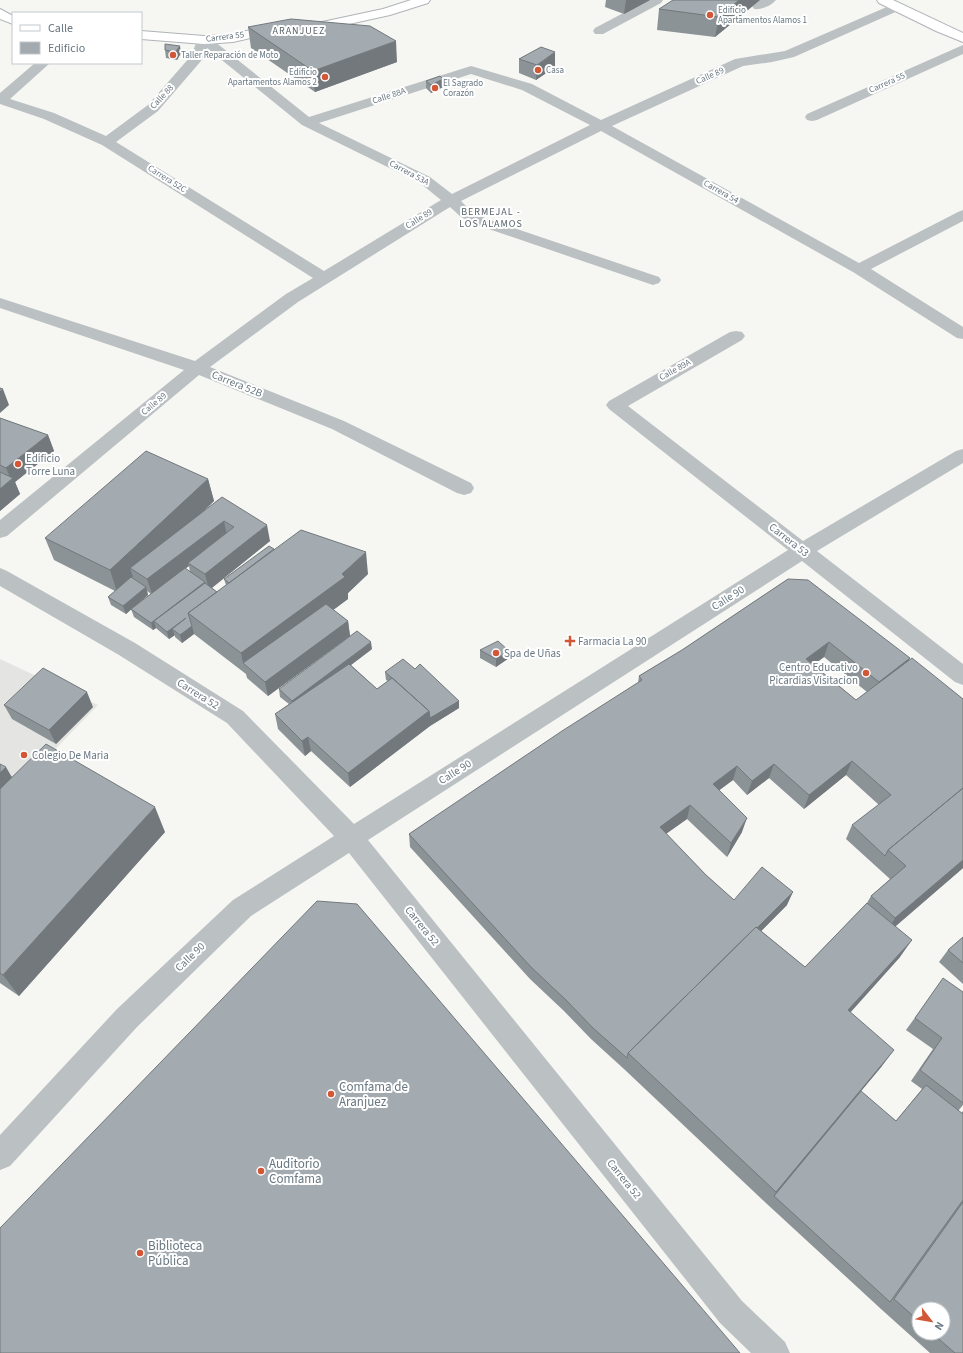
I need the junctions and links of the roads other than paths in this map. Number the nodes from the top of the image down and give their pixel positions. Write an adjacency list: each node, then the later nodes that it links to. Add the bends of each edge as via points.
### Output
1 (424, 0): 10 (main road, Carrera 55, via 386,12 311,29 264,31 233,38)
2 (657, 0): 7 (street)
3 (770, 0): 5 (street)
4 (883, 0): 6 (main road)
5 (758, 6)
6 (896, 7): 9 (main road); 17 (street, Calle 89, via 789,54 740,62)
7 (599, 31)
8 (142, 35): 10 (main road, Carrera 55)
9 (963, 38)
10 (204, 40): 16 (street, Carrera 53A); 18 (street, Calle 88, via 196,58 153,108)
11 (963, 48): 15 (street, Carrera 55)
12 (42, 64): 14 (street)
13 (471, 70): 16 (street, Calle 88A); 17 (street, Carrera 54, via 527,87)
14 (0, 100): 18 (street, Carrera 52C, via 49,116)
15 (812, 117)
16 (307, 122): 19 (street, Carrera 53A, via 425,180)
17 (602, 126): 19 (street, Calle 89); 21 (street, Carrera 54)
18 (107, 142): 22 (street, Carrera 52C)
19 (451, 200): 22 (street, Calle 89); 23 (street, Carrera 53A, via 466,214 482,222)
20 (963, 215): 21 (street)
21 (859, 269): 25 (street, Carrera 54)
22 (324, 278): 27 (street, Calle 89, via 292,298)
23 (653, 280)
24 (0, 303): 27 (street, Carrera 52B)
25 (963, 334)
26 (736, 336): 28 (street, Calle 89A)
27 (197, 368): 30 (street, Carrera 52B, via 338,425); 31 (street, Calle 89)
28 (615, 404): 32 (street, Carrera 53)
29 (963, 455): 32 (street, Calle 90)
30 (464, 488)
31 (0, 532)
32 (802, 551): 34 (street, Carrera 53); 35 (street, Calle 90)
33 (0, 576): 35 (street, Carrera 52, via 127,649 235,718)
34 (963, 676)
35 (351, 837): 36 (street, Calle 90, via 242,908 127,1018); 37 (street, Carrera 52, via 731,1312)
36 (0, 1156)
37 (774, 1353)

